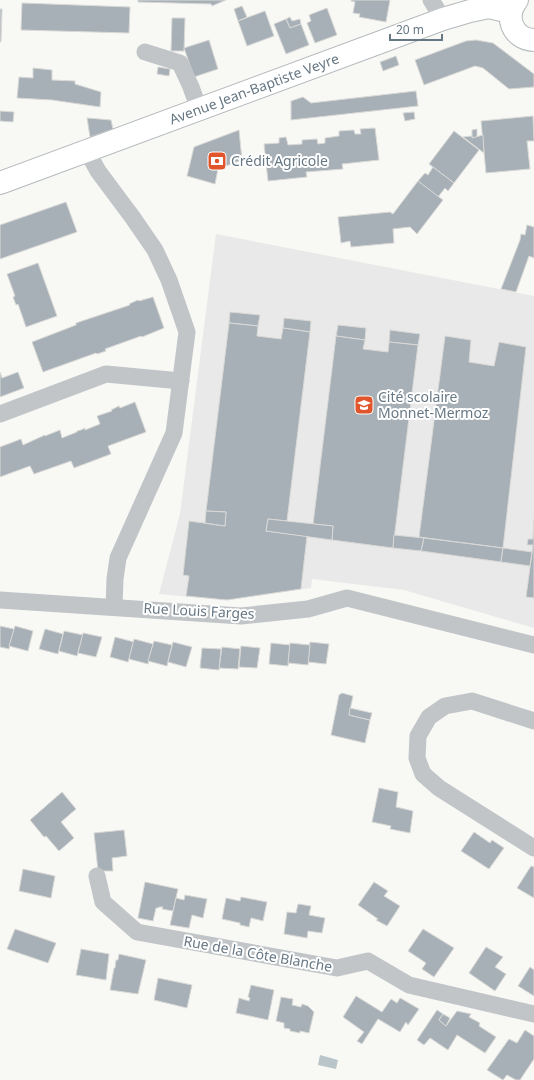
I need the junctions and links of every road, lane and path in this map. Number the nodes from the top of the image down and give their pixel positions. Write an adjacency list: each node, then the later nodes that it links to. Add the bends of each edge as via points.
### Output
1 (431, 0): 3 (street)
2 (514, 6): 3 (main road, Avenue Jean-Baptiste Veyre, via 489,7); 4 (main road, via 510,20 512,27 522,37)
3 (444, 19): 6 (main road, Avenue Jean-Baptiste Veyre)
4 (534, 40)
5 (145, 52): 6 (street, via 180,63)
6 (199, 109): 7 (main road, Avenue Jean-Baptiste Veyre)
7 (87, 151): 8 (main road, Avenue Jean-Baptiste Veyre); 9 (street, via 98,171 155,250 169,280 187,332)
8 (0, 183)
9 (182, 381): 10 (street, via 106,374); 12 (street, via 174,433 118,558)
10 (0, 414)
11 (0, 600): 12 (street, Rue Louis Farges)
12 (114, 607): 13 (street, Rue Louis Farges, via 241,616 308,609 347,598)
13 (534, 645)
14 (534, 721): 15 (street, via 472,701 445,706 429,717 418,736 417,758 423,774 438,788)
15 (534, 848)
16 (97, 876): 17 (street, Rue de la Côte Blanche, via 103,902 137,932 337,968 368,960 410,985)
17 (534, 1014)

